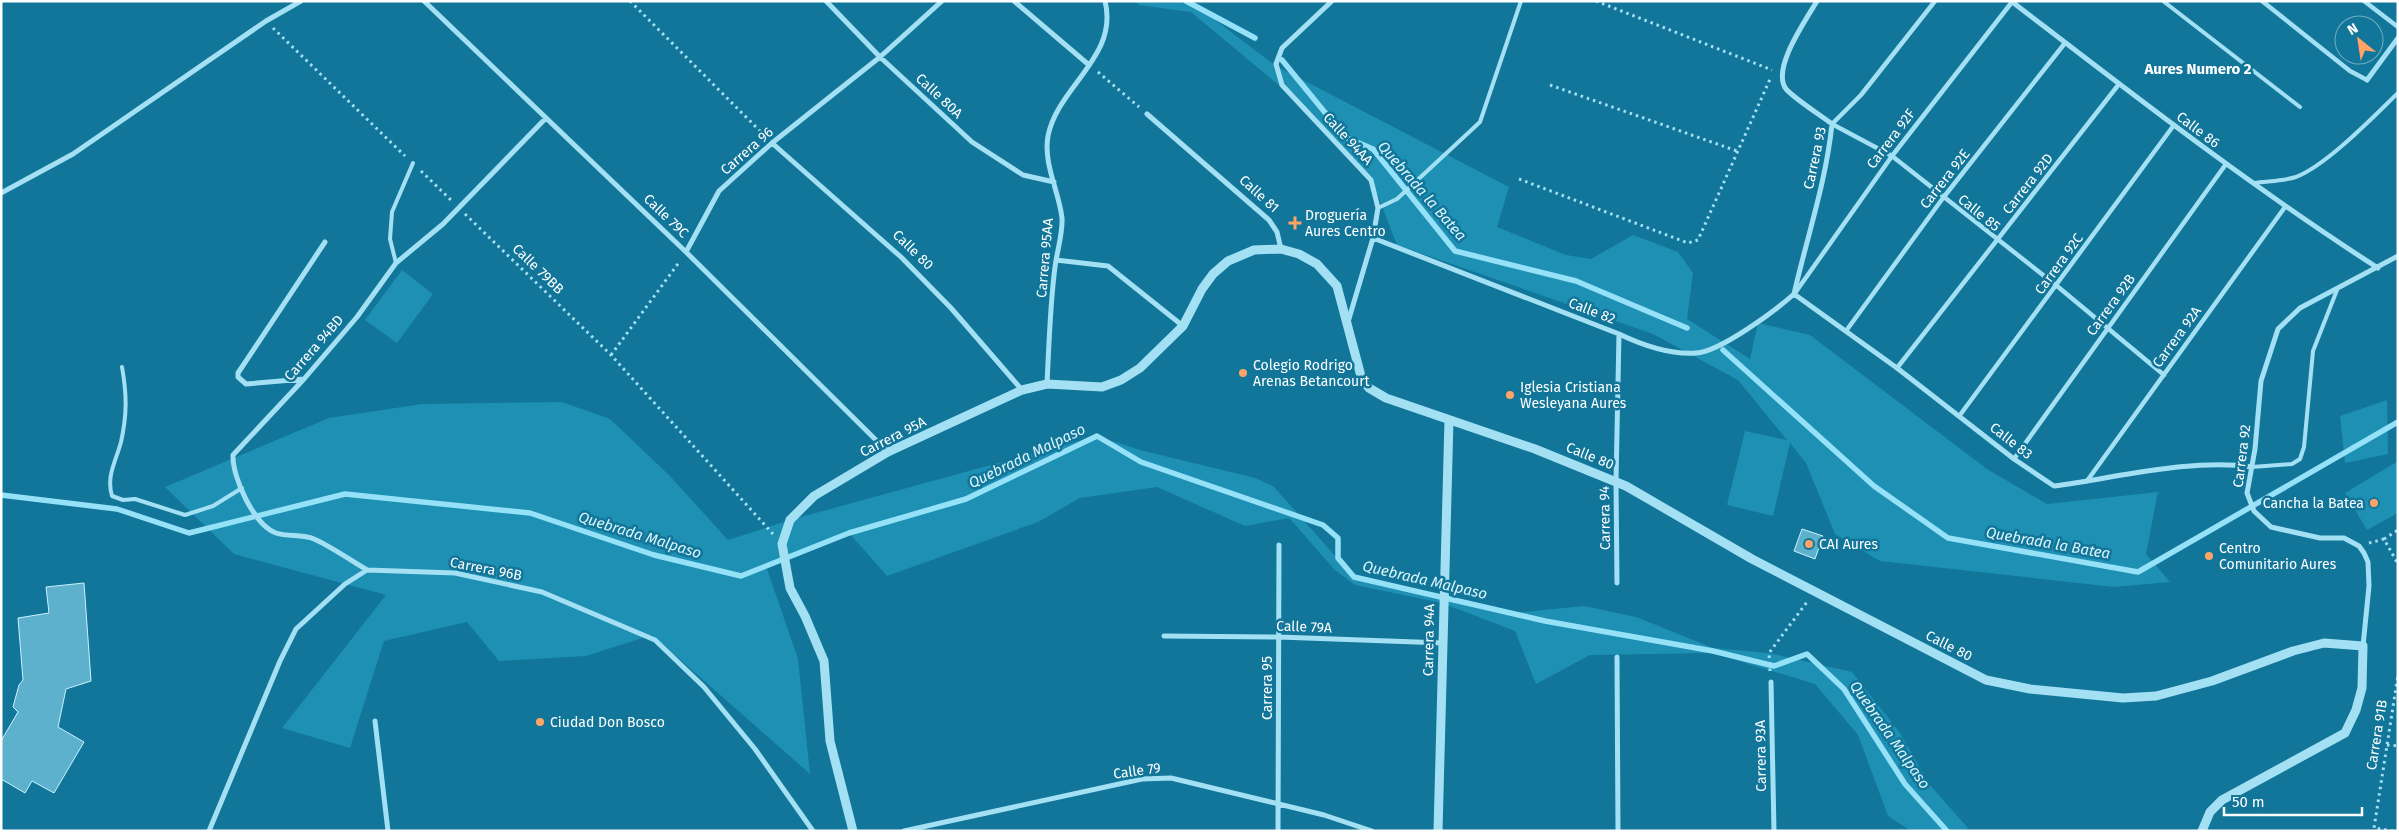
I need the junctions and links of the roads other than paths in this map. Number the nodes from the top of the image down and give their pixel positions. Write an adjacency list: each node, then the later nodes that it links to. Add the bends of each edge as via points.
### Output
1 (301, 1): 34 (street, via 266,21 74,154)
2 (424, 1): 25 (street, Calle 79C)
3 (826, 1): 18 (street, Calle 80A)
4 (942, 1): 18 (street, Carrera 96)
5 (1014, 1): 19 (street)
6 (1105, 1): 19 (street, Carrera 95AA, via 1108,15 1104,40)
7 (1332, 1): 37 (street, Calle 94AA, via 1282,48 1276,64 1282,85 1371,180)
8 (1521, 1): 37 (lane, via 1480,122 1397,199)
9 (1817, 1): 26 (street, Calle 85, via 1788,54 1781,74 1786,88)
10 (1935, 1): 26 (street, Carrera 93, via 1861,95)
11 (2163, 1): 23 (lane)
12 (2262, 1): 20 (street, via 2350,71)
13 (2364, 1): 15 (street)
14 (2012, 2): 17 (street, Calle 86); 29 (street, Carrera 92F)
15 (2398, 26)
16 (2398, 38): 20 (street)
17 (2065, 43): 21 (street, Calle 86); 35 (street, Carrera 92E)
18 (880, 57): 28 (street, Carrera 96); 32 (street, Calle 80A, via 972,142 1023,175)
19 (1089, 65): 32 (street, Carrera 95AA, via 1052,124 1048,158)
20 (2368, 80)
21 (2119, 84): 27 (street, Calle 86); 40 (street, Carrera 92D)
22 (2398, 93): 33 (lane, via 2312,169 2294,177)
23 (2300, 107)
24 (1147, 114): 41 (street, Calle 81, via 1269,220 1277,232)
25 (546, 118): 42 (street, Calle 79C); 45 (street, Carrera 94BD, via 443,224)
26 (1832, 124): 29 (street, Calle 85); 49 (street, Carrera 93, via 1824,178)
27 (2174, 125): 31 (street, Calle 86); 47 (street, Carrera 92C)
28 (772, 143): 42 (street, Carrera 96, via 719,190); 60 (street, Calle 80, via 901,257 951,308)
29 (1892, 156): 35 (street, Calle 85); 49 (street, Carrera 92F)
30 (413, 163): 45 (lane, via 392,212 390,239)
31 (2226, 164): 33 (street, Calle 86); 52 (street, Carrera 92B)
32 (1054, 182): 44 (street, Carrera 95AA, via 1062,219)
33 (2251, 183): 36 (street, Calle 86)
34 (1, 193)
35 (1943, 198): 40 (street, Calle 85); 53 (street, Carrera 92E)
36 (2285, 207): 46 (street, Calle 86); 57 (street, Carrera 92A)
37 (1378, 208): 38 (street, Calle 94AA)
38 (1373, 238): 51 (street, Calle 94AA); 54 (street, Calle 82)
39 (325, 242): 58 (street, via 238,373 246,384)
40 (1997, 242): 47 (street, Calle 85); 56 (street, Carrera 92D)
41 (1281, 249): 50 (street, Carrera 95A, via 1254,250 1228,261 1202,289); 51 (street, via 1317,264 1337,286)
42 (686, 252): 63 (street, Calle 79C)
43 (2398, 256): 46 (street, Carrera 92)
44 (1056, 260): 50 (street, via 1108,266); 59 (street, Carrera 95AA)
45 (396, 263): 58 (street, Carrera 94BD, via 357,317)
46 (2378, 268): 48 (street, Carrera 92)
47 (2057, 286): 52 (street, Calle 85); 61 (street, Carrera 92C)
48 (2337, 290): 65 (street, Carrera 92, via 2300,308 2278,329 2261,380); 65 (lane, via 2312,351 2304,447 2300,459 2292,464)
49 (1794, 294): 53 (street, Calle 83); 54 (street, Calle 82, via 1768,316 1713,348 1697,353 1661,350)
50 (1183, 326): 59 (street, Carrera 95A, via 1140,368 1121,380 1102,387)
51 (1347, 326): 62 (street, Calle 80, via 1357,366 1369,388 1386,398)
52 (2108, 329): 57 (street, Calle 85); 64 (street, Carrera 92B)
53 (1846, 331): 56 (street, Calle 83)
54 (1619, 334): 66 (street, Carrera 94)
55 (122, 367): 68 (lane, via 127,398 121,442 108,484 112,496 135,499 184,515 213,506)
56 (1897, 368): 61 (street, Calle 83)
57 (2164, 375): 67 (street, Carrera 92A)
58 (304, 379): 68 (street, Carrera 94BD, via 233,455 233,465)
59 (1047, 384): 60 (street, Carrera 95A)
60 (1022, 390): 63 (street, Carrera 95A)
61 (1960, 415): 64 (street, Calle 83)
62 (1449, 420): 66 (street, Calle 80); 74 (street, Carrera 94A)
63 (888, 452): 83 (street, Carrera 95A, via 814,496 790,520 782,544 790,588 824,661 830,741)
64 (2014, 459): 67 (street, Calle 83, via 2054,486)
65 (2252, 467): 67 (street, Calle 83, via 2179,468); 75 (street, Carrera 92, via 2247,493 2254,511 2271,527 2320,538 2344,538 2358,546 2368,562)
66 (1616, 481): 71 (street, Carrera 94); 75 (street, Calle 80, via 1752,559 1986,680 2030,689 2123,698 2156,696 2212,681 2324,643)
67 (2087, 481)
68 (242, 488): 70 (street, Carrera 94BD, via 253,514 274,533 312,538)
69 (1280, 545): 73 (street, Carrera 95)
70 (367, 570): 80 (street, via 345,584 296,629); 82 (street, Carrera 96B, via 455,573 542,592 655,640 704,687 755,749)
71 (1617, 582)
72 (1164, 636): 73 (street, Calle 79A)
73 (1279, 637): 74 (street, Calle 79A); 79 (street, Carrera 95)
74 (1443, 643): 87 (street, Carrera 94A)
75 (2363, 646): 90 (street, via 2362,688 2345,734 2222,800 2210,812)
76 (1616, 657): 88 (street)
77 (1771, 682): 89 (street, Carrera 93A)
78 (375, 721): 81 (street)
79 (1278, 803): 84 (street, Calle 79, via 1170,778 1142,779); 85 (street, Carrera 95); 86 (street, Calle 79)
80 (209, 831)
81 (388, 831)
82 (813, 831)
83 (853, 831)
84 (904, 831)
85 (1278, 831)
86 (1372, 831)
87 (1438, 831)
88 (1618, 831)
89 (1774, 831)
90 (2202, 831)

